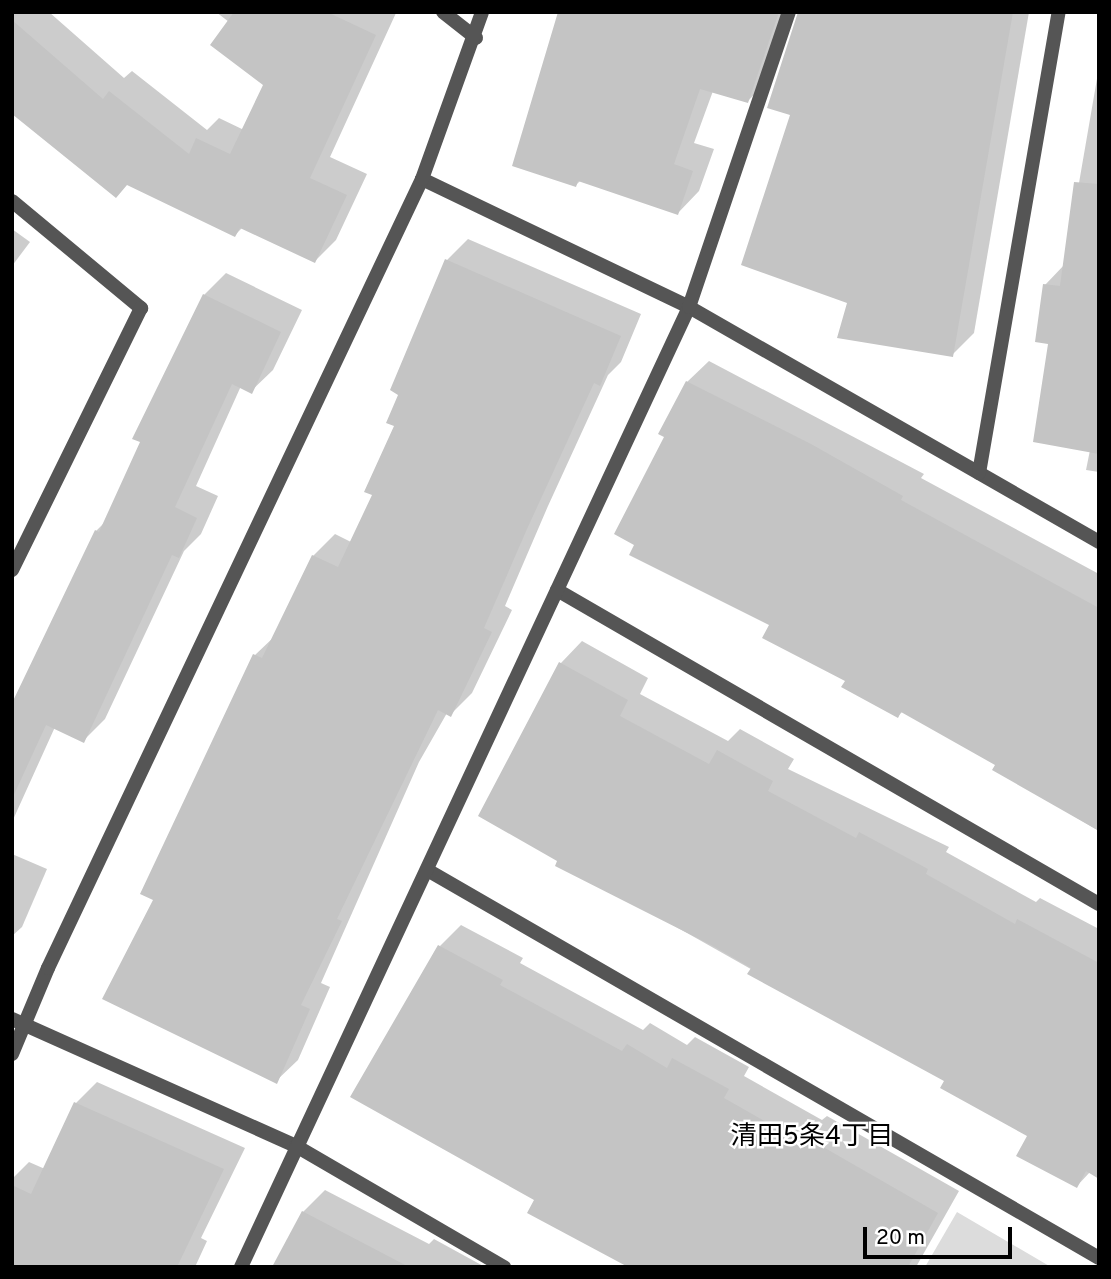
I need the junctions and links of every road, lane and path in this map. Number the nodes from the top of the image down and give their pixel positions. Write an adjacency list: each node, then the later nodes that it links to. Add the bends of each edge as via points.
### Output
1 (443, 12): 5 (street)
2 (482, 12): 5 (street)
3 (789, 12): 8 (street)
4 (1059, 12): 9 (street)
5 (476, 38): 6 (street)
6 (422, 179): 8 (street); 15 (street)
7 (12, 201): 11 (street, via 141,308)
8 (689, 307): 9 (street); 12 (street)
9 (979, 473): 10 (street)
10 (1099, 542)
11 (12, 570)
12 (558, 590): 13 (street); 14 (street)
13 (429, 871): 17 (street); 18 (street)
14 (1099, 904)
15 (19, 1022): 16 (street); 17 (street)
16 (12, 1054)
17 (296, 1146): 19 (street); 20 (street)
18 (1099, 1258)
19 (241, 1267)
20 (504, 1267)

